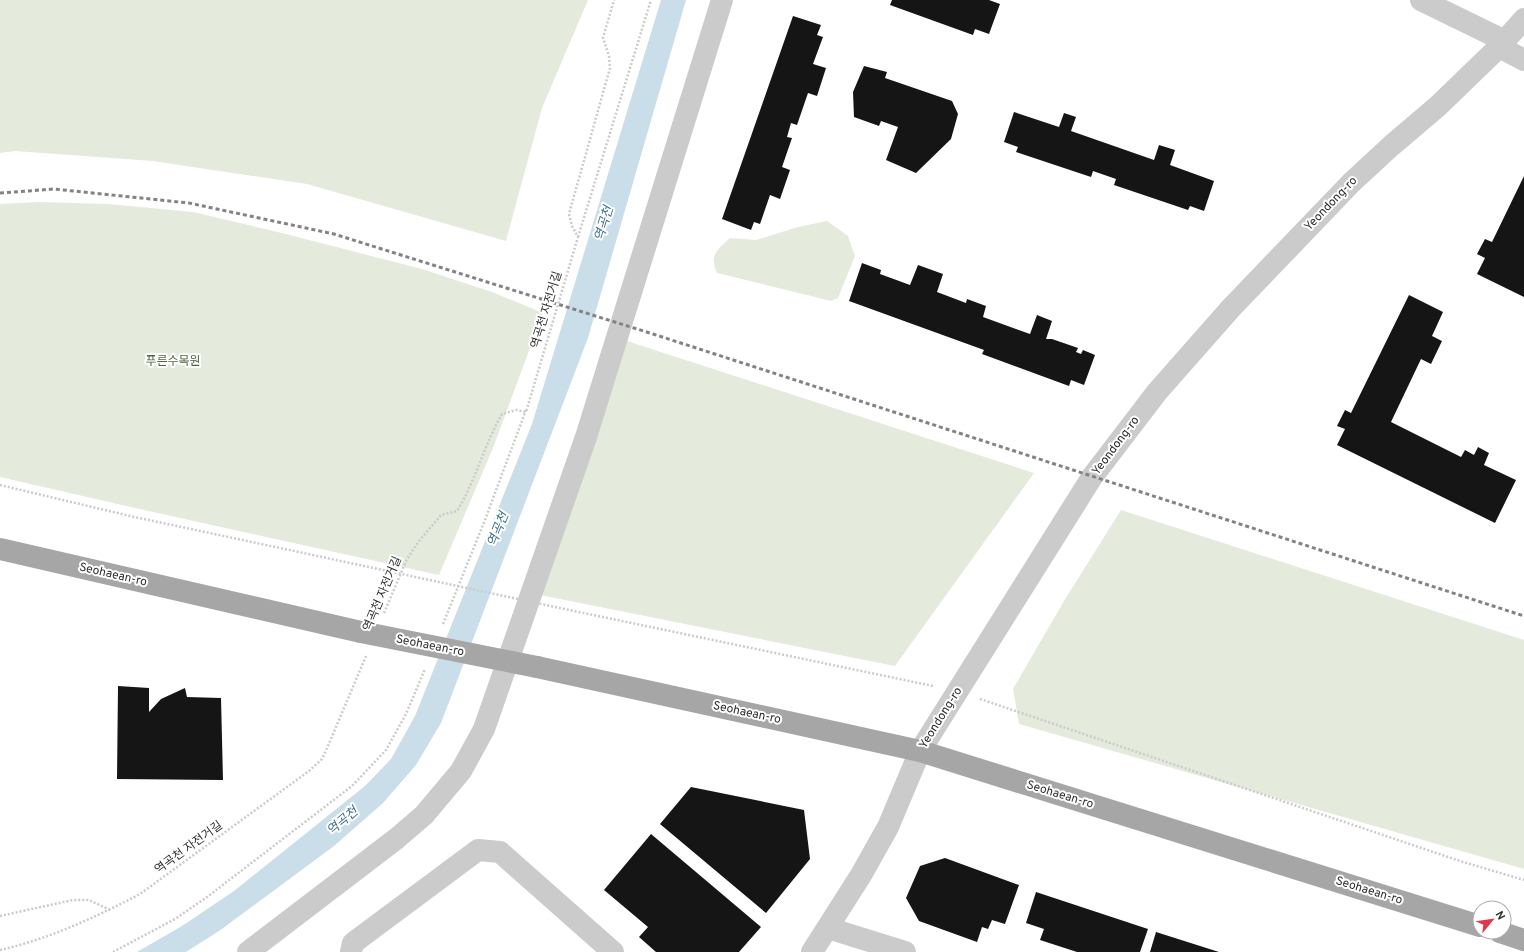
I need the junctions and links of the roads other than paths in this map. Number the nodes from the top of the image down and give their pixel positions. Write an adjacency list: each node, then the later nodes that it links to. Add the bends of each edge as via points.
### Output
1 (722, 0): 13 (street, via 586,437 484,729 461,772 424,815)
2 (1421, 0): 4 (street)
3 (1524, 19): 4 (street, Yeondong-ro)
4 (1502, 44): 5 (street); 7 (street, Yeondong-ro, via 1438,106 1351,183 1232,308 1157,392 1092,477)
5 (1524, 60)
6 (0, 549): 7 (main road, Seohaean-ro, bridge, via 364,642 537,666)
7 (920, 751): 8 (main road, Seohaean-ro); 9 (street, Yeondong-ro, via 888,827)
8 (1472, 924)
9 (828, 928): 15 (street, Yeondong-ro); 16 (street)
10 (1512, 936): 11 (main road)
11 (1524, 940)
12 (606, 950): 14 (street, via 500,852 478,850 353,943)
13 (248, 952)
14 (350, 952)
15 (812, 952)
16 (905, 952)

